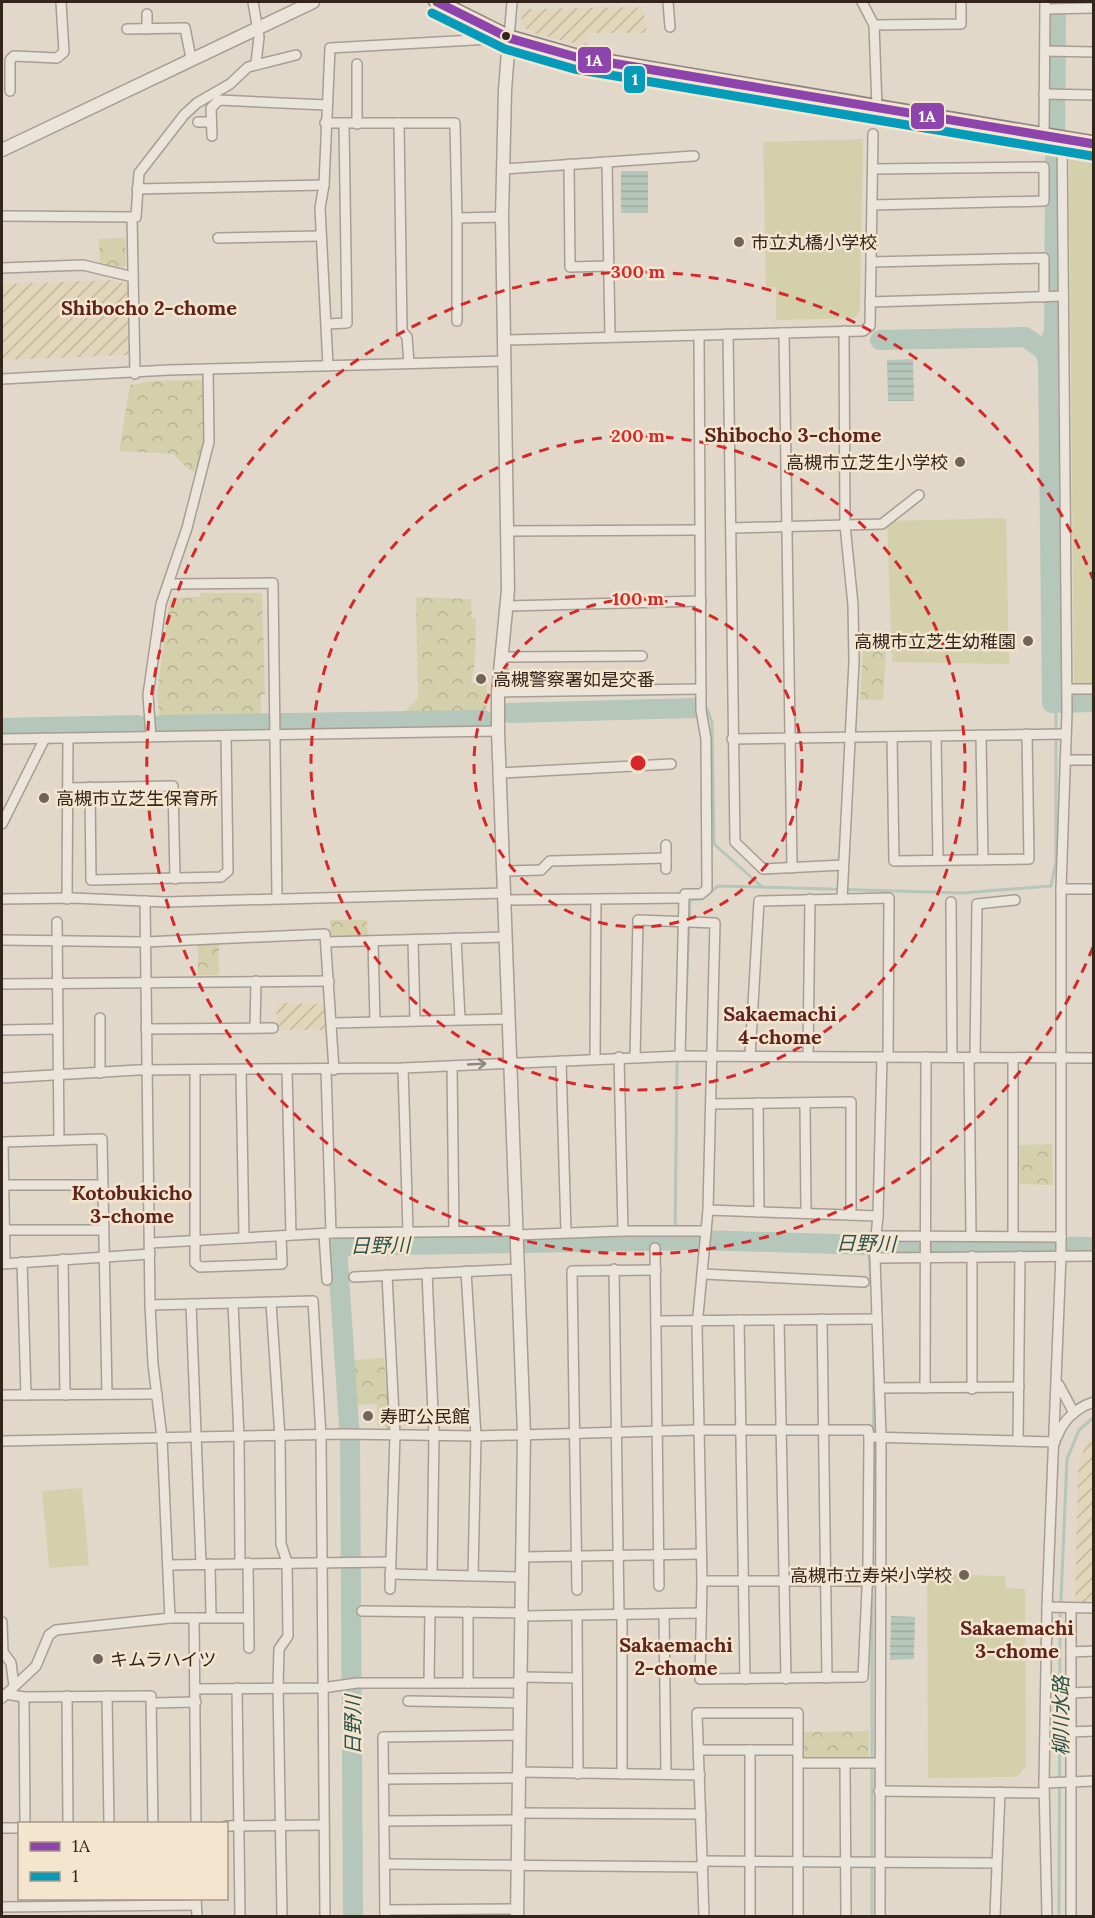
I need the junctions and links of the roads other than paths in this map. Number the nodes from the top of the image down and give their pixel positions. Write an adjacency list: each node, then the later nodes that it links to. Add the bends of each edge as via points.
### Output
1 (61, 2): 24 (street, via 64,52 57,58 14,56)
2 (253, 2): 16 (street)
3 (313, 2): 16 (street)
4 (436, 2): 17 (main road)
5 (512, 2): 17 (street)
6 (668, 2): 13 (street)
7 (862, 2): 12 (street)
8 (961, 2): 12 (street, via 961,24)
9 (1045, 5): 10 (street); 18 (street)
10 (1094, 8)
11 (147, 14): 15 (street)
12 (874, 25): 29 (street)
13 (670, 27)
14 (127, 29): 15 (street)
15 (147, 29): 21 (street, via 185,28)
16 (258, 29): 21 (street); 22 (street)
17 (509, 38): 28 (street, via 330,48); 29 (main road, via 576,57); 45 (street)
18 (1045, 51): 19 (street); 26 (street)
19 (1094, 52)
20 (296, 55): 22 (street)
21 (191, 58): 41 (street)
22 (256, 63): 50 (street, via 184,115 139,173)
23 (357, 64): 35 (street)
24 (6, 76): 25 (street)
25 (10, 91)
26 (1044, 94): 27 (street); 37 (street)
27 (1094, 95)
28 (326, 105): 31 (street, via 219,100 211,108); 32 (street)
29 (877, 108): 37 (main road)
30 (198, 122): 31 (street)
31 (211, 122): 38 (street)
32 (325, 123): 34 (street); 49 (street)
33 (399, 123): 35 (street); 55 (street, via 455,123); 73 (street, via 402,331 407,337)
34 (344, 124): 35 (street); 65 (street, via 347,323)
35 (357, 124)
36 (873, 134): 46 (street)
37 (1044, 135): 39 (main road)
38 (212, 136)
39 (1062, 139): 40 (main road); 48 (street)
40 (1094, 144)
41 (2, 150)
42 (694, 156): 43 (street)
43 (607, 162): 44 (street); 59 (street)
44 (569, 164): 45 (street); 59 (street, via 570,267)
45 (503, 169): 53 (street)
46 (873, 169): 47 (street, via 1044,167); 51 (street)
47 (1044, 178): 48 (street); 51 (street, via 1044,201)
48 (1062, 178): 62 (street)
49 (324, 185): 50 (street); 56 (street)
50 (137, 189): 54 (street, via 136,217)
51 (872, 205): 58 (street)
52 (2, 216): 54 (street)
53 (502, 217): 55 (street); 71 (street)
54 (132, 218): 61 (street)
55 (457, 218): 64 (street)
56 (320, 236): 57 (street); 65 (street)
57 (218, 238)
58 (871, 262): 62 (street, via 1044,258); 63 (street)
59 (609, 266): 70 (street)
60 (2, 268): 61 (street, via 83,265)
61 (133, 277): 76 (street)
62 (1053, 296): 63 (street); 92 (street)
63 (870, 302): 66 (street, via 870,326 863,331)
64 (457, 321)
65 (327, 324): 74 (street)
66 (844, 332): 67 (street); 79 (street)
67 (784, 333): 68 (street); 81 (street)
68 (728, 334): 69 (street); 80 (street)
69 (699, 335): 70 (street); 82 (street)
70 (610, 337): 71 (street)
71 (505, 340): 72 (street)
72 (505, 361): 73 (street); 83 (street)
73 (409, 363): 74 (street)
74 (328, 366): 75 (street)
75 (208, 369): 76 (street); 84 (street, via 209,442)
76 (135, 374): 77 (street)
77 (2, 379)
78 (919, 495): 79 (street, via 882,524)
79 (845, 525): 81 (street); 101 (street, via 853,628)
80 (731, 528): 81 (street); 107 (street)
81 (787, 528): 105 (street)
82 (700, 530): 83 (street); 85 (street)
83 (508, 531): 86 (street)
84 (169, 584): 93 (street, via 273,583); 100 (street, via 161,604 148,695)
85 (700, 601): 86 (street); 89 (street)
86 (506, 606): 88 (street)
87 (642, 656): 88 (street)
88 (501, 657): 91 (street)
89 (701, 689): 91 (street); 130 (street, via 707,889 701,894 685,894)
90 (1094, 689): 92 (street)
91 (498, 692): 94 (street)
92 (1067, 693): 96 (street)
93 (274, 727): 94 (street); 98 (street); 128 (street)
94 (498, 731): 111 (street)
95 (1027, 734): 96 (street); 97 (street); 119 (street, via 1029,859)
96 (1066, 734): 108 (street)
97 (981, 735): 99 (street); 119 (street)
98 (226, 736): 100 (street); 125 (street, via 228,871 220,877)
99 (936, 736): 102 (street); 118 (street)
100 (151, 737): 104 (street)
101 (848, 737): 102 (street); 105 (street); 120 (street)
102 (892, 737): 118 (street, via 894,861)
103 (45, 738): 104 (street); 106 (street); 114 (street)
104 (68, 738): 113 (street)
105 (790, 738): 107 (street); 121 (street)
106 (2, 739)
107 (732, 739): 121 (street, via 735,842 763,869)
108 (1065, 760): 109 (street); 126 (street)
109 (1094, 760)
110 (671, 765): 111 (street)
111 (501, 773): 123 (street)
112 (90, 787): 113 (street); 125 (street, via 173,786); 125 (street, via 91,880)
113 (68, 788): 133 (street)
114 (2, 824)
115 (666, 845): 116 (street)
116 (666, 858): 117 (street); 122 (street)
117 (588, 860): 123 (street, via 550,861 541,870); 124 (street)
118 (938, 860): 119 (street)
119 (983, 860)
120 (843, 865): 121 (street); 131 (street)
121 (792, 868)
122 (666, 869)
123 (504, 871): 129 (street)
124 (588, 871)
125 (175, 879)
126 (1061, 889): 127 (street); 178 (street)
127 (1094, 889)
128 (277, 897): 129 (street); 136 (street)
129 (505, 897): 137 (street); 141 (street)
130 (684, 898): 137 (street); 139 (street)
131 (842, 898): 134 (street); 171 (street, via 889,898)
132 (2, 899): 133 (street)
133 (67, 899): 136 (street)
134 (810, 899): 167 (street, via 759,901); 168 (street)
135 (1015, 900): 174 (street, via 977,904)
136 (145, 901): 147 (street)
137 (596, 901): 177 (street)
138 (951, 902): 173 (street)
139 (685, 921): 165 (street, via 715,923); 166 (street); 170 (street, via 638,920)
140 (57, 922): 142 (street)
141 (506, 937): 143 (street); 156 (street)
142 (57, 939): 144 (street); 147 (street); 152 (street)
143 (456, 939): 145 (street); 155 (street)
144 (2, 940)
145 (413, 940): 146 (street); 157 (street)
146 (373, 941): 148 (street); 158 (street)
147 (145, 942): 148 (street, via 325,934); 151 (street)
148 (326, 942): 150 (street)
149 (256, 981): 150 (street); 151 (street); 160 (street)
150 (329, 981): 159 (street)
151 (146, 982): 152 (street); 163 (street)
152 (57, 983): 153 (street); 162 (street)
153 (2, 984)
154 (100, 1018): 188 (street)
155 (460, 1019): 156 (street); 157 (street)
156 (509, 1019): 180 (street)
157 (415, 1020): 158 (street)
158 (375, 1021): 159 (street)
159 (333, 1023): 185 (street)
160 (255, 1028): 161 (street); 163 (street)
161 (273, 1028)
162 (58, 1029): 164 (street); 189 (street)
163 (146, 1029): 183 (street)
164 (2, 1030)
165 (712, 1055): 166 (street); 167 (street); 192 (street)
166 (680, 1056): 170 (street)
167 (750, 1056): 168 (street)
168 (808, 1056): 171 (street)
169 (619, 1057): 170 (street); 177 (street); 206 (street)
170 (635, 1057)
171 (885, 1057): 172 (street); 201 (street)
172 (926, 1057): 173 (street); 214 (street)
173 (952, 1057): 174 (street)
174 (972, 1058): 175 (street); 215 (street)
175 (1013, 1058): 178 (street); 212 (street)
176 (1094, 1058): 178 (street)
177 (595, 1059): 179 (street)
178 (1059, 1059): 217 (street)
179 (561, 1061): 180 (street); 205 (street)
180 (510, 1063): 181 (street, one-way to 180); 209 (street)
181 (452, 1066): 182 (street); 204 (street)
182 (403, 1068): 185 (street); 208 (street)
183 (147, 1070): 186 (street); 188 (street); 219 (street)
184 (287, 1070): 185 (street); 187 (street); 211 (street)
185 (330, 1070): 210 (street)
186 (195, 1071): 187 (street); 218 (street)
187 (241, 1071): 216 (street)
188 (100, 1073): 189 (street)
189 (57, 1075): 190 (street); 194 (street)
190 (2, 1078)
191 (805, 1103): 193 (street); 199 (street); 200 (street, via 851,1102)
192 (712, 1104): 193 (street); 197 (street)
193 (758, 1104): 198 (street)
194 (59, 1140): 195 (street, via 3,1142); 196 (street, via 102,1139)
195 (4, 1185): 196 (street); 202 (street)
196 (103, 1185): 203 (street)
197 (708, 1210): 198 (street); 207 (street)
198 (759, 1212): 199 (street)
199 (806, 1213): 200 (street)
200 (851, 1215): 201 (street)
201 (878, 1216): 213 (street)
202 (4, 1230): 203 (street); 231 (street)
203 (103, 1230): 223 (street)
204 (454, 1231): 208 (street); 209 (street)
205 (566, 1231): 206 (street); 209 (street)
206 (623, 1231): 207 (street)
207 (706, 1231): 237 (street)
208 (408, 1232): 210 (street)
209 (516, 1233): 232 (street)
210 (327, 1234): 211 (street); 240 (street)
211 (286, 1235): 216 (street); 218 (street, via 282,1264 200,1267 195,1263)
212 (1013, 1235): 215 (street); 217 (street)
213 (876, 1236): 214 (street); 228 (street, via 872,1239)
214 (924, 1236): 215 (street); 227 (street)
215 (971, 1236)
216 (244, 1238): 218 (street)
217 (1061, 1239): 222 (street)
218 (195, 1240): 219 (street)
219 (150, 1243): 221 (street)
220 (655, 1248): 234 (street)
221 (150, 1254): 223 (street); 245 (street)
222 (1061, 1254): 225 (street); 226 (street); 252 (street)
223 (104, 1256): 229 (street); 257 (street)
224 (972, 1256): 225 (street); 227 (street); 256 (street)
225 (1020, 1256): 253 (street)
226 (1094, 1256)
227 (925, 1257): 228 (street); 255 (street)
228 (875, 1258): 247 (street)
229 (63, 1259): 230 (street); 261 (street)
230 (21, 1262): 231 (street); 260 (street)
231 (3, 1263)
232 (518, 1269): 235 (street); 273 (street)
233 (614, 1269): 234 (street); 269 (street); 270 (street, via 572,1270)
234 (656, 1270): 250 (street)
235 (466, 1271): 236 (street); 275 (street)
236 (427, 1273): 238 (street); 272 (street)
237 (703, 1274): 241 (street); 251 (street)
238 (387, 1275): 239 (street); 271 (street)
239 (354, 1277)
240 (327, 1280)
241 (864, 1282)
242 (232, 1303): 243 (street); 244 (street); 276 (street)
243 (271, 1303): 274 (street, via 313,1301); 277 (street)
244 (191, 1304): 245 (street); 281 (street)
245 (150, 1305): 258 (street)
246 (822, 1319): 247 (street); 249 (street); 267 (street)
247 (877, 1319): 254 (street)
248 (739, 1320): 249 (street); 251 (street); 265 (street)
249 (779, 1320): 266 (street)
250 (656, 1321): 251 (street); 268 (street)
251 (697, 1321): 264 (street)
252 (1057, 1383): 263 (street); 284 (street)
253 (1019, 1387): 256 (street); 283 (street)
254 (879, 1388): 255 (street); 279 (street)
255 (925, 1388): 256 (street)
256 (972, 1389)
257 (107, 1394): 258 (street); 261 (street)
258 (157, 1394): 280 (street)
259 (2, 1395): 260 (street)
260 (26, 1395): 261 (street)
261 (65, 1395)
262 (1094, 1402): 263 (street)
263 (1074, 1413): 284 (street)
264 (698, 1430): 265 (street); 268 (street); 286 (street)
265 (740, 1430): 266 (street); 300 (street)
266 (781, 1430): 267 (street); 305 (street)
267 (823, 1430): 278 (street, via 868,1430); 304 (street)
268 (657, 1431): 269 (street); 285 (street)
269 (616, 1432): 270 (street); 287 (street)
270 (573, 1434): 273 (street); 288 (street)
271 (395, 1435): 272 (street); 274 (street); 292 (street)
272 (434, 1435): 275 (street); 297 (street)
273 (524, 1435): 275 (street); 289 (street)
274 (321, 1436): 277 (street); 291 (street)
275 (476, 1436): 298 (street)
276 (239, 1437): 277 (street); 281 (street); 293 (street)
277 (280, 1437): 290 (street, via 281,1544)
278 (869, 1437): 279 (street); 302 (street)
279 (881, 1437): 283 (street); 303 (street)
280 (162, 1438): 281 (street); 282 (street); 295 (street)
281 (197, 1438): 294 (street)
282 (2, 1441)
283 (1018, 1441): 284 (street)
284 (1055, 1442): 309 (street)
285 (659, 1554): 286 (street); 287 (street); 306 (street)
286 (701, 1554): 301 (street)
287 (618, 1555): 288 (street); 318 (street)
288 (576, 1556): 289 (street); 308 (street)
289 (522, 1557): 299 (street)
290 (287, 1562): 291 (street); 293 (street); 337 (street, via 288,1636 279,1649)
291 (322, 1562): 292 (street); 338 (street)
292 (390, 1562): 296 (street)
293 (244, 1563): 294 (street); 323 (street)
294 (206, 1564): 295 (street); 319 (street)
295 (168, 1565): 321 (street)
296 (390, 1574): 297 (street); 307 (street)
297 (432, 1575): 298 (street)
298 (473, 1576): 299 (street)
299 (522, 1577): 317 (street)
300 (743, 1580): 301 (street); 305 (street); 330 (street)
301 (702, 1581): 315 (street)
302 (867, 1581): 303 (street); 304 (street); 329 (street, via 863,1677)
303 (880, 1581): 357 (street)
304 (826, 1582): 305 (street); 329 (street)
305 (786, 1583): 331 (street)
306 (659, 1586)
307 (390, 1589)
308 (578, 1590)
309 (1047, 1607): 310 (street); 367 (street)
310 (1071, 1608): 311 (street); 327 (street)
311 (1094, 1608)
312 (362, 1611): 313 (street)
313 (430, 1612): 314 (street); 333 (street)
314 (468, 1612): 317 (street); 334 (street)
315 (701, 1612): 316 (street); 330 (street, via 700,1679)
316 (664, 1614): 318 (street); 361 (street)
317 (522, 1615): 320 (street); 332 (street)
318 (620, 1615): 320 (street); 360 (street)
319 (211, 1617): 322 (street); 323 (street)
320 (577, 1617): 328 (street)
321 (170, 1618): 322 (street); 335 (street, via 56,1630 49,1635 36,1666)
322 (194, 1618): 339 (street)
323 (248, 1618): 325 (street)
324 (2, 1622): 335 (street, via 3,1652 11,1663)
325 (249, 1648)
326 (1094, 1651): 327 (street)
327 (1071, 1652): 341 (street)
328 (577, 1678): 332 (street); 359 (street)
329 (827, 1678): 331 (street)
330 (745, 1679): 331 (street)
331 (786, 1679)
332 (520, 1680): 334 (street); 349 (street)
333 (429, 1683): 334 (street); 338 (street, via 357,1683)
334 (468, 1683)
335 (14, 1686): 342 (street)
336 (237, 1688): 337 (street); 339 (street); 380 (street)
337 (278, 1688): 338 (street); 381 (street)
338 (322, 1688): 378 (street)
339 (196, 1689): 347 (street)
340 (1094, 1692): 341 (street)
341 (1071, 1693): 351 (street)
342 (4, 1696): 343 (street)
343 (24, 1696): 344 (street); 373 (street)
344 (67, 1696): 345 (street); 374 (street)
345 (107, 1696): 348 (street, via 151,1696); 375 (street)
346 (408, 1701): 349 (street)
347 (196, 1702): 348 (street); 377 (street)
348 (152, 1703): 376 (street)
349 (520, 1703): 352 (street)
350 (1094, 1731): 351 (street)
351 (1071, 1732): 365 (street)
352 (519, 1736): 362 (street); 364 (street, via 383,1737)
353 (699, 1750): 354 (street); 355 (street, via 698,1713 798,1713); 363 (street)
354 (750, 1750): 355 (street); 386 (street)
355 (798, 1750): 356 (street)
356 (799, 1762): 358 (street); 387 (street)
357 (874, 1763): 358 (street); 368 (street)
358 (845, 1764): 384 (street)
359 (578, 1774): 360 (street); 362 (street)
360 (622, 1774): 361 (street)
361 (666, 1774): 363 (street)
362 (519, 1775): 364 (street); 371 (street)
363 (700, 1775): 370 (street)
364 (384, 1779): 372 (street)
365 (1072, 1781): 366 (street); 367 (street); 410 (street)
366 (1094, 1781)
367 (1044, 1788): 369 (street); 409 (street)
368 (879, 1791): 369 (street); 385 (street)
369 (1000, 1792): 388 (street)
370 (701, 1814): 371 (street); 390 (street)
371 (518, 1816): 372 (street); 391 (street)
372 (384, 1821): 389 (street)
373 (25, 1822)
374 (68, 1822)
375 (109, 1822)
376 (153, 1822)
377 (196, 1822)
378 (324, 1825): 381 (street); 402 (street)
379 (228, 1826): 380 (street)
380 (238, 1826): 381 (street); 400 (street)
381 (282, 1826): 401 (street)
382 (2, 1828): 383 (street)
383 (18, 1828)
384 (846, 1860): 385 (street); 387 (street); 406 (street)
385 (880, 1860): 388 (street); 407 (street)
386 (750, 1861): 387 (street); 390 (street); 404 (street)
387 (797, 1861): 405 (street)
388 (996, 1863): 408 (street)
389 (385, 1864): 391 (street); 397 (street)
390 (703, 1864): 391 (street); 403 (street)
391 (517, 1866): 398 (street)
392 (107, 1902): 393 (street); 395 (street)
393 (154, 1902): 394 (street)
394 (196, 1902): 399 (street)
395 (64, 1903): 396 (street)
396 (2, 1907)
397 (385, 1913): 398 (street)
398 (517, 1913)
399 (197, 1917)
400 (240, 1917)
401 (282, 1917)
402 (325, 1917)
403 (704, 1917)
404 (750, 1917)
405 (798, 1917)
406 (846, 1917)
407 (880, 1917)
408 (995, 1917)
409 (1047, 1917)
410 (1071, 1917)

